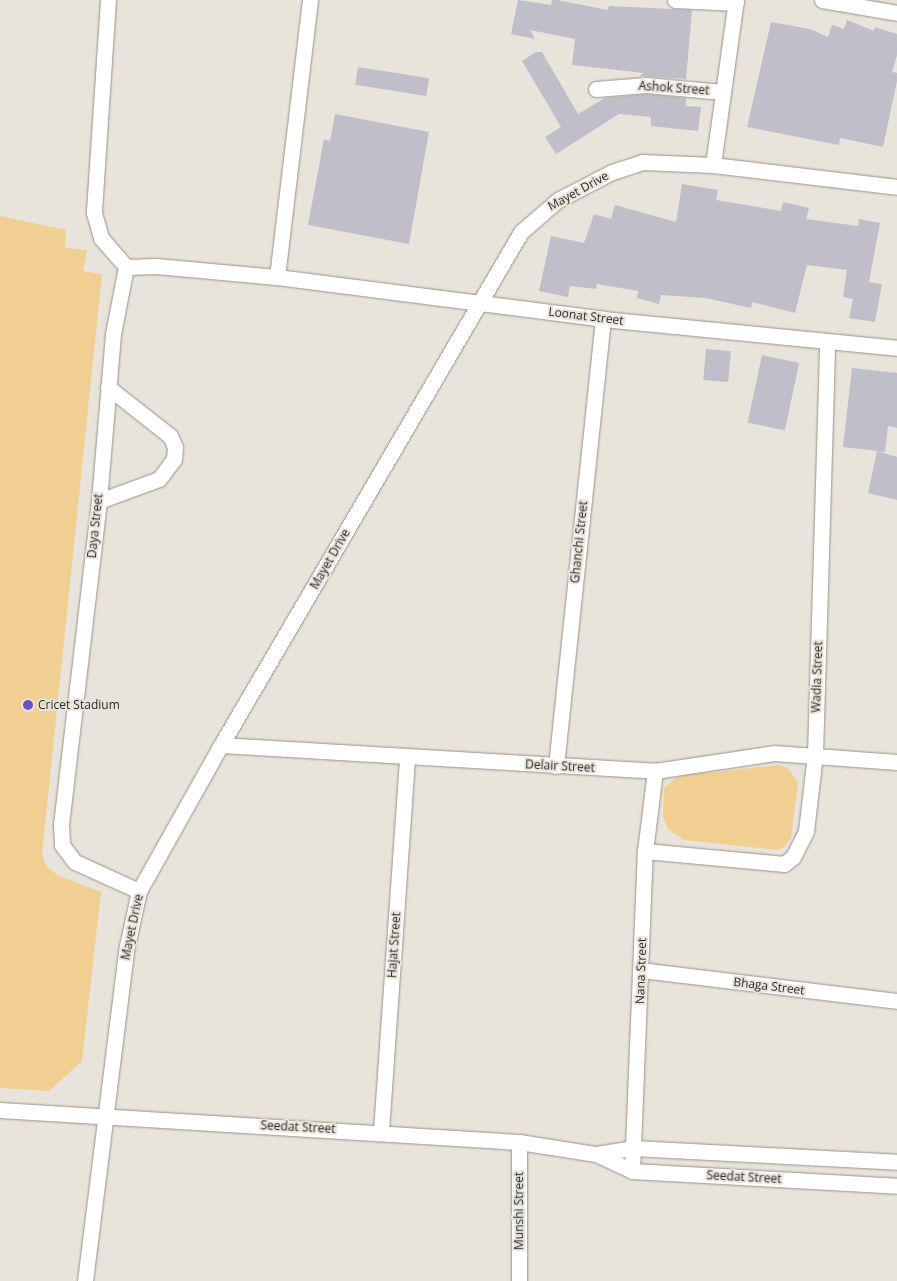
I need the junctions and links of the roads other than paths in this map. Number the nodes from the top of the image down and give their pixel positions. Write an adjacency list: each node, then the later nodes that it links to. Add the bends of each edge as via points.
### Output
1 (108, 0): 11 (street, via 94,213 101,238)
2 (310, 0): 12 (street)
3 (675, 0): 5 (street, Ashok Street)
4 (822, 0): 6 (street)
5 (736, 1): 8 (street, Ashok Street)
6 (897, 13)
7 (596, 89): 8 (street, Ashok Street, via 646,84)
8 (723, 92): 9 (street, Ashok Street)
9 (713, 165): 10 (street, Mayet Drive); 13 (street, Mayet Drive, via 642,162 612,172 558,200 521,232)
10 (897, 187)
11 (126, 267): 12 (street, via 156,266); 17 (street, Daya Street, via 113,334)
12 (277, 278): 13 (street, Loonat Street)
13 (477, 303): 14 (street, Loonat Street); 19 (street, Mayet Drive, via 438,376)
14 (603, 319): 15 (street, Loonat Street); 23 (street, Ghanchi Street)
15 (828, 341): 16 (street, Loonat Street); 20 (street, Wadia Street)
16 (897, 348)
17 (108, 387): 18 (street, Daya Street); 18 (street, via 170,436 175,447 174,459 159,479)
18 (98, 501): 26 (street, Daya Street, via 61,824 62,845 75,862)
19 (221, 745): 21 (street, Delair Street); 26 (street, Mayet Drive)
20 (815, 754): 22 (street, Delair Street); 24 (street, Delair Street, via 774,753); 25 (street, Wadia Street, via 806,832 793,858 784,864)
21 (406, 758): 23 (street, Delair Street); 31 (street, Hajat Street)
22 (897, 762)
23 (556, 766): 24 (street, Delair Street)
24 (655, 771): 25 (street, Nana Street)
25 (645, 851): 27 (street, Nana Street)
26 (139, 890): 30 (street, Mayet Drive, via 127,946)
27 (641, 970): 28 (street, Bhaga Street); 33 (street, Nana Street)
28 (897, 1001)
29 (0, 1110): 30 (street, Seedat Street)
30 (105, 1116): 31 (street, Seedat Street); 38 (street, Mayet Drive)
31 (382, 1131): 32 (street, Seedat Street)
32 (519, 1142): 34 (street, Seedat Street); 39 (street, Munshi Street)
33 (633, 1148): 34 (street, Seedat Street); 35 (street, Seedat Street); 36 (street, Nana Street)
34 (596, 1154): 36 (street, Seedat Street)
35 (897, 1162)
36 (632, 1171): 37 (street, Seedat Street)
37 (897, 1186)
38 (85, 1281)
39 (519, 1281)

